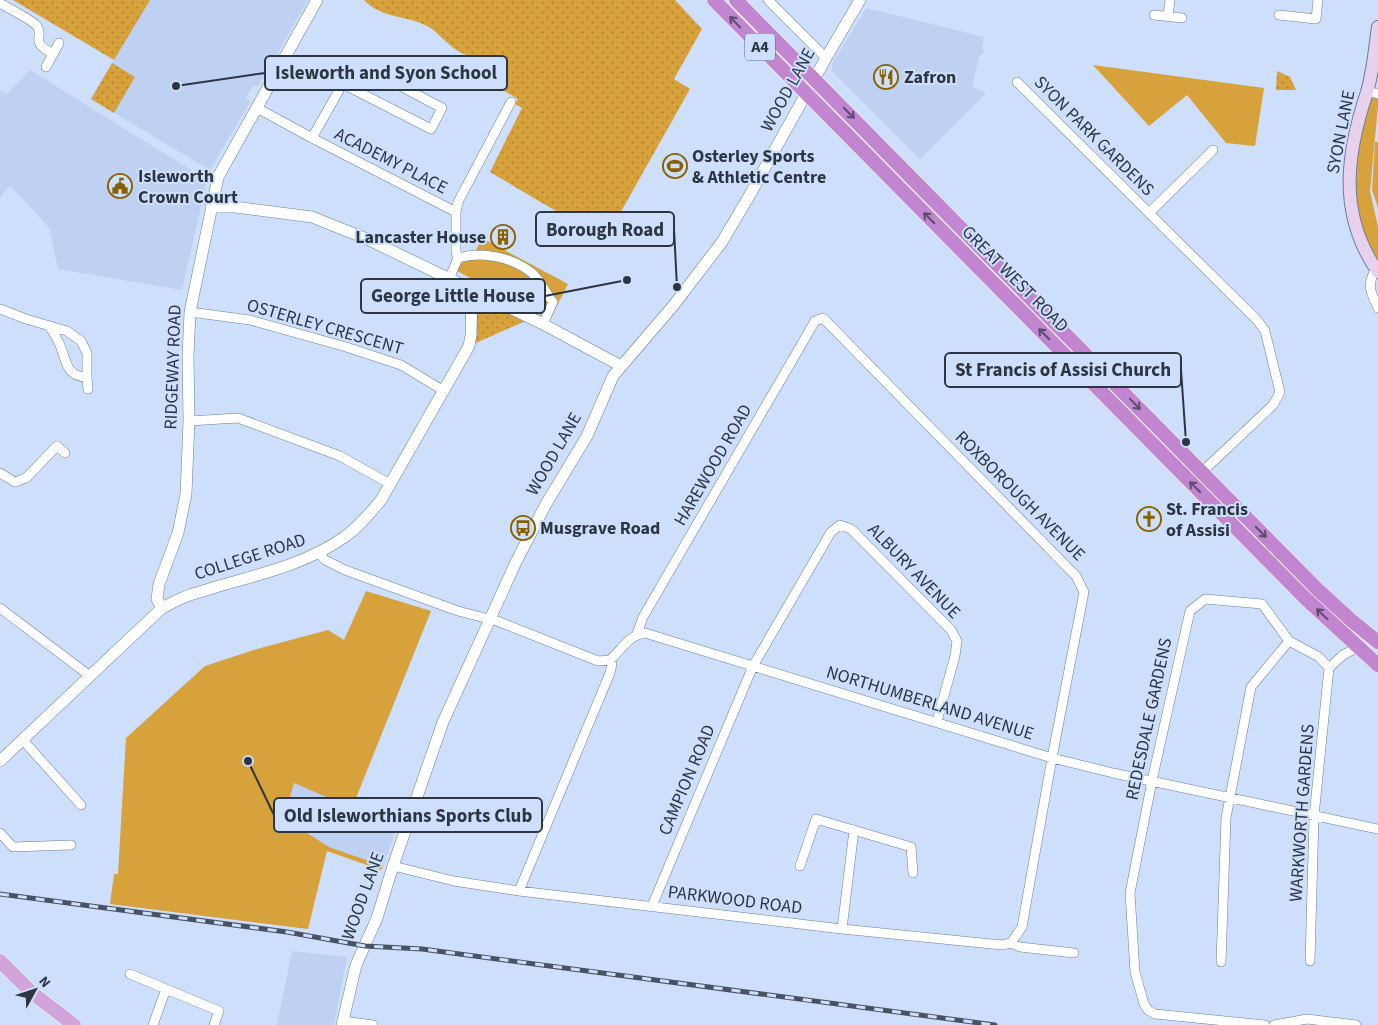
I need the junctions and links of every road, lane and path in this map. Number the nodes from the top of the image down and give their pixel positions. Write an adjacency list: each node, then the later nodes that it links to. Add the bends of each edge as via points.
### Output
1 (316, 0): 24 (street, RIDGEWAY ROAD)
2 (714, 0): 22 (highway, GREAT WEST ROAD / A4, one-way to 2)
3 (736, 0): 18 (highway, GREAT WEST ROAD / A4)
4 (768, 0): 16 (street)
5 (860, 0): 16 (street, WOOD LANE)
6 (1170, 0): 11 (street)
7 (1318, 0): 10 (street, via 1316,19)
8 (0, 3): 15 (street, via 36,25 40,47)
9 (1154, 15): 11 (street)
10 (1280, 15)
11 (1168, 16): 12 (street)
12 (1182, 18)
13 (1378, 27): 21 (main road, SYON LANE)
14 (60, 43): 15 (street)
15 (52, 54): 17 (street)
16 (826, 58): 18 (street, WOOD LANE)
17 (46, 67)
18 (815, 78): 22 (street, WOOD LANE); 46 (highway, GREAT WEST ROAD / A4, one-way to 46)
19 (1017, 82): 29 (street, SYON PARK GARDENS)
20 (343, 84): 20 (street, ACADEMY PLACE, via 355,62 442,108 431,129); 25 (street, ACADEMY PLACE)
21 (1372, 92): 31 (main road, SYON LANE, via 1362,104 1354,135 1348,189 1358,236)
22 (806, 94): 40 (street, WOOD LANE, via 722,242); 56 (highway, GREAT WEST ROAD / A4, one-way to 22, via 1284,577)
23 (511, 102): 28 (street, ACADEMY PLACE, via 458,202)
24 (257, 108): 25 (street, ACADEMY PLACE); 27 (street, RIDGEWAY ROAD, via 218,176)
25 (312, 138): 28 (street, ACADEMY PLACE)
26 (1213, 150): 29 (street, SYON PARK GARDENS)
27 (211, 207): 32 (street, via 312,217 367,239); 36 (street, RIDGEWAY ROAD)
28 (456, 212): 30 (street, ACADEMY PLACE)
29 (1149, 213): 46 (street, SYON PARK GARDENS, via 1257,320 1264,331 1280,392 1274,405)
30 (458, 258): 32 (street, ACADEMY PLACE); 38 (street, via 471,254 504,258 533,274 552,302)
31 (1377, 271): 35 (street, SYON LANE, via 1372,275 1369,288)
32 (449, 279): 33 (street)
33 (472, 290): 38 (street); 43 (street, COLLEGE ROAD, via 469,346)
34 (0, 308): 39 (street)
35 (1378, 308)
36 (190, 312): 43 (street, OSTERLEY CRESCENT, via 250,320 346,347 401,365); 44 (street, RIDGEWAY ROAD)
37 (823, 318): 53 (street, HAREWOOD ROAD, via 816,320 643,617); 64 (street, ROXBOROUGH AVENUE, via 1076,576 1084,592)
38 (543, 324): 40 (street)
39 (50, 327): 41 (street, via 70,371); 41 (street, via 67,331 81,341 87,353)
40 (621, 366): 52 (street, WOOD LANE, via 613,376 587,436 516,562)
41 (87, 378): 42 (street)
42 (88, 389)
43 (444, 391): 48 (street, COLLEGE ROAD)
44 (189, 420): 48 (street, via 238,418 340,456); 51 (street, RIDGEWAY ROAD, via 186,494 178,533 159,584 157,599)
45 (61, 447): 47 (street, via 26,478 15,482)
46 (1202, 472): 55 (highway, GREAT WEST ROAD / A4, one-way to 55, via 1352,621)
47 (0, 473)
48 (390, 484): 49 (street, COLLEGE ROAD, via 366,517 344,537)
49 (319, 552): 51 (street, COLLEGE ROAD, via 291,565 191,594); 52 (street, via 324,560 345,570)
50 (0, 608): 61 (street)
51 (162, 608): 61 (street, COLLEGE ROAD)
52 (490, 620): 57 (street, via 598,661); 74 (street, WOOD LANE, via 443,722)
53 (637, 634): 57 (street); 59 (street, NORTHUMBERLAND AVENUE, via 656,635)
54 (1289, 641): 60 (street, REDESDALE GARDENS, via 1319,657); 66 (street, REDESDALE GARDENS, via 1262,604 1206,599 1190,611); 67 (street, via 1251,687)
55 (1378, 642)
56 (1358, 647): 58 (highway, GREAT WEST ROAD / A4); 60 (street)
57 (610, 660): 77 (street, via 610,673)
58 (1378, 665)
59 (753, 666): 62 (street, NORTHUMBERLAND AVENUE); 62 (street, ALBURY AVENUE, via 831,532 840,524 851,529 957,641); 78 (street, CAMPION ROAD)
60 (1329, 668): 69 (street, WARKWORTH GARDENS)
61 (90, 676): 63 (street, COLLEGE ROAD)
62 (937, 721): 64 (street, NORTHUMBERLAND AVENUE)
63 (22, 739): 65 (street, COLLEGE ROAD); 68 (street)
64 (1052, 758): 66 (street, NORTHUMBERLAND AVENUE); 80 (street, ROXBOROUGH AVENUE, via 1022,927)
65 (0, 761)
66 (1152, 781): 67 (street, NORTHUMBERLAND AVENUE); 92 (street, REDESDALE GARDENS, via 1130,892 1135,972 1144,1004 1156,1014)
67 (1230, 797): 69 (street, NORTHUMBERLAND AVENUE); 84 (street, via 1226,818)
68 (81, 805)
69 (1314, 816): 70 (street, NORTHUMBERLAND AVENUE); 83 (street, WARKWORTH GARDENS)
70 (1378, 829)
71 (854, 830): 75 (street, via 816,819); 76 (street, via 911,847); 79 (street)
72 (0, 833): 73 (street, via 13,847)
73 (71, 845)
74 (393, 866): 77 (street, PARKWOOD ROAD, via 454,881); 87 (street, WOOD LANE, via 377,918 356,965)
75 (800, 866)
76 (913, 873)
77 (519, 891): 78 (street, PARKWOOD ROAD)
78 (652, 906): 79 (street, PARKWOOD ROAD)
79 (842, 929): 80 (street, PARKWOOD ROAD, via 1002,945)
80 (1011, 943): 81 (street, PARKWOOD ROAD, via 1020,947)
81 (1074, 953)
82 (0, 961): 88 (main road, via 31,992)
83 (1310, 961)
84 (1221, 962)
85 (130, 974): 86 (street)
86 (166, 989): 89 (street); 90 (street, via 219,1011)
87 (343, 1023): 91 (street)
88 (74, 1025)
89 (153, 1025)
90 (214, 1025)
91 (373, 1025)
92 (1264, 1025)
93 (1274, 1025): 94 (street, via 1307,1019)
94 (1356, 1025)

